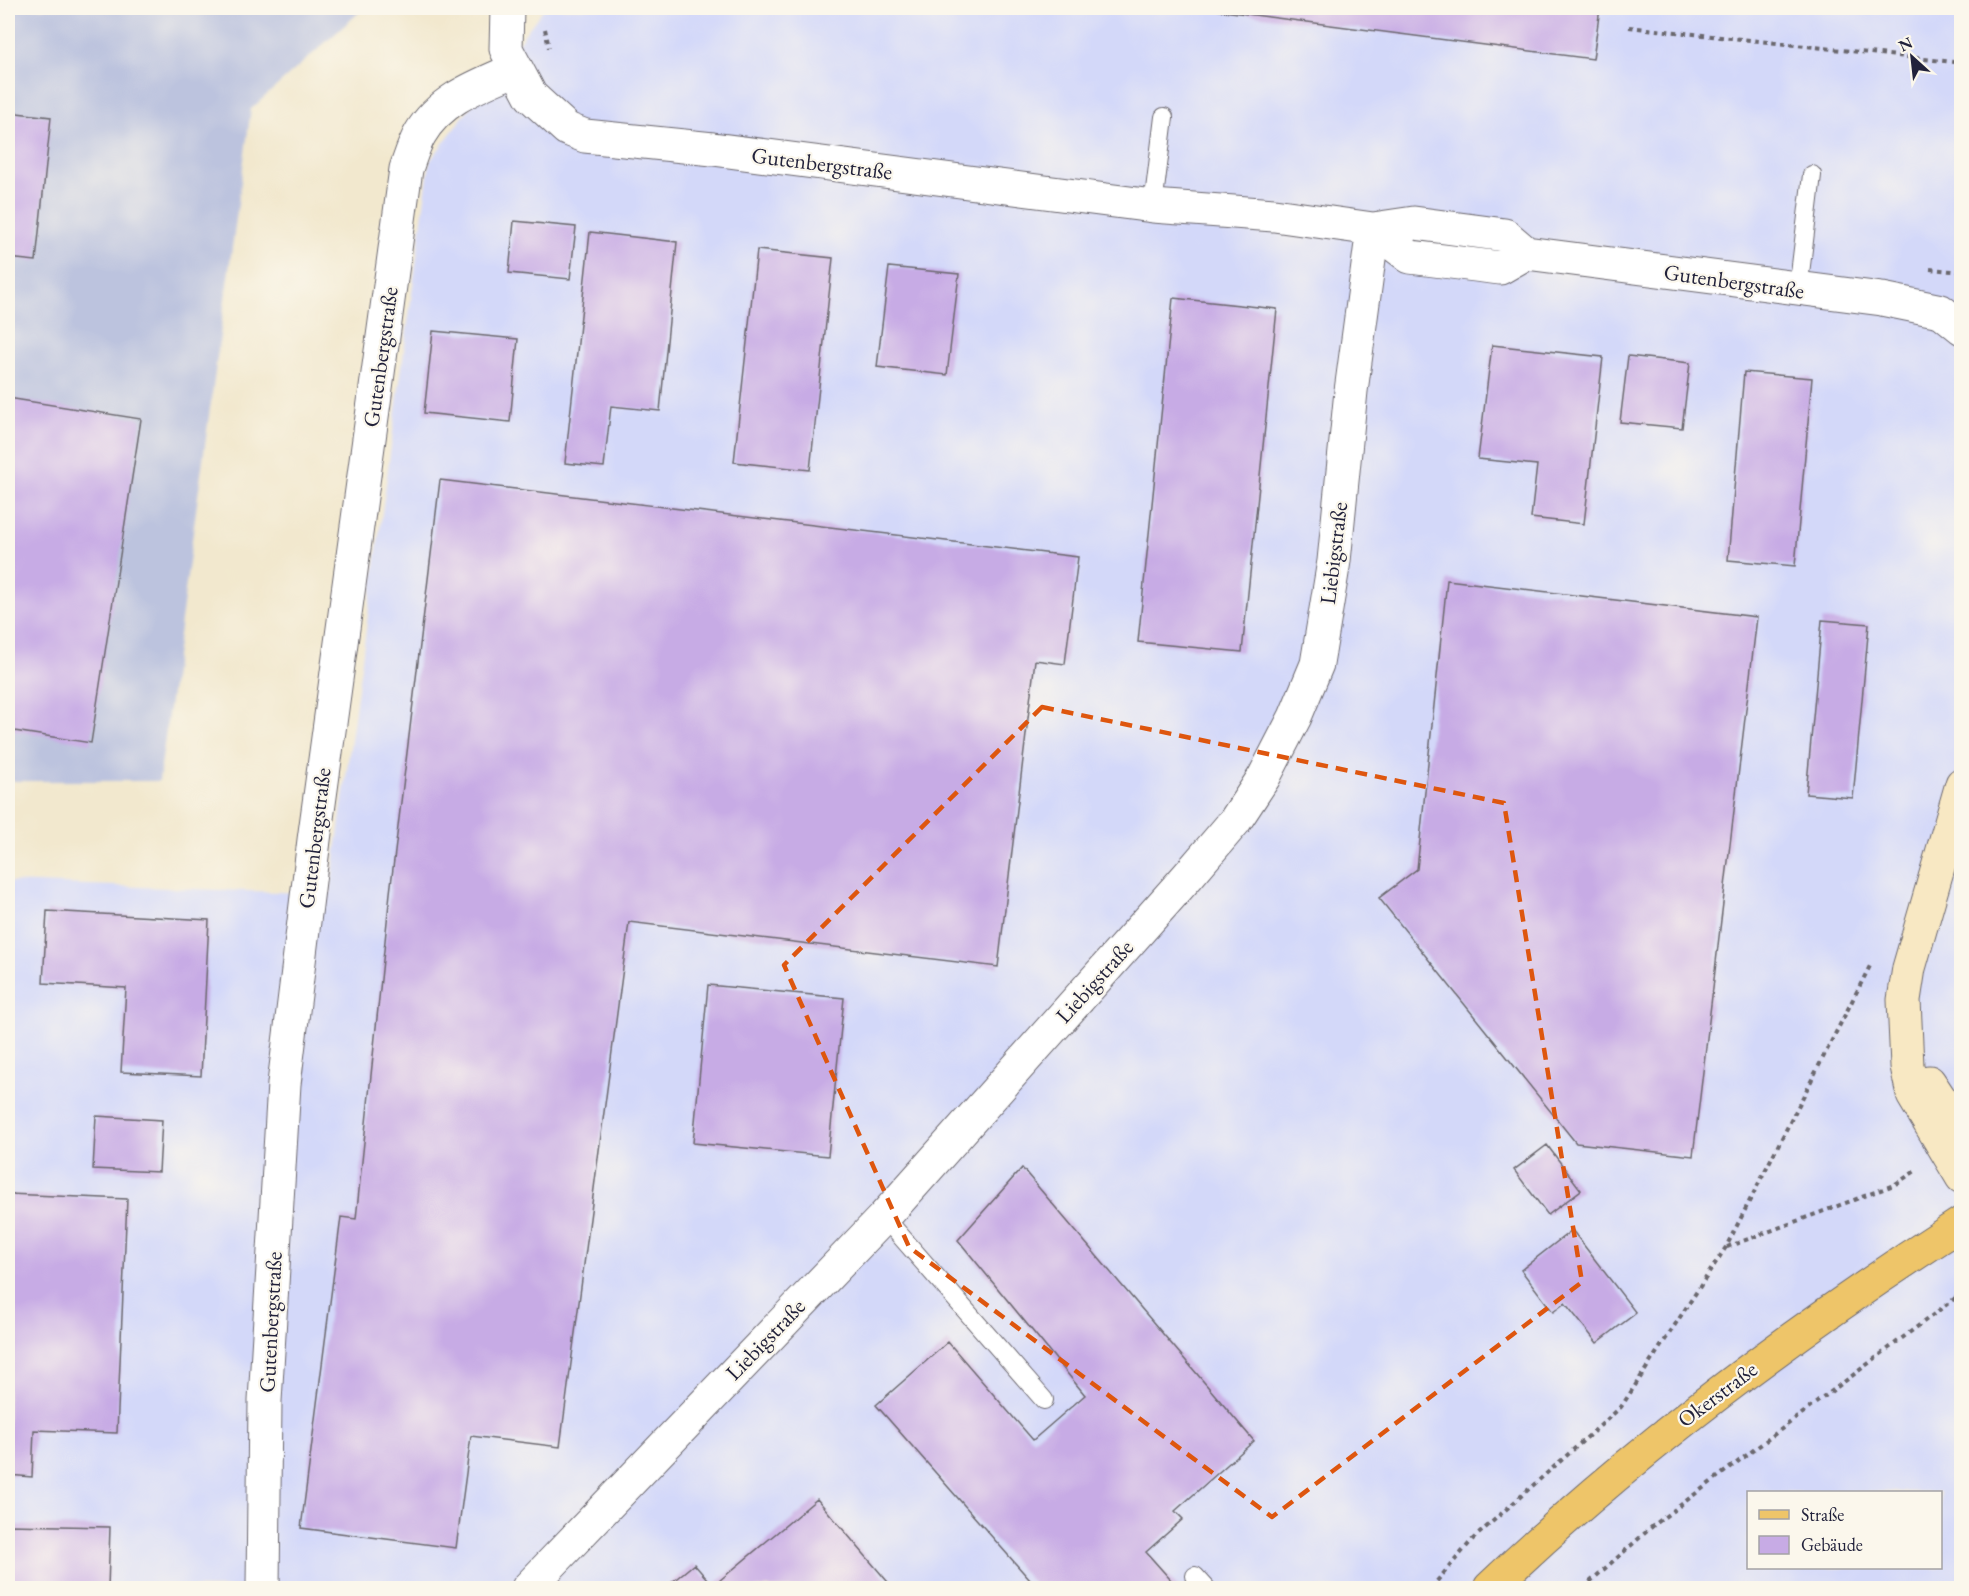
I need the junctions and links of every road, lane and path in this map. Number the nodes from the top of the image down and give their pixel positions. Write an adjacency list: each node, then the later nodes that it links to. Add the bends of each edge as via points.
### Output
1 (507, 8): 4 (street, via 506,50)
2 (1629, 27): 3 (path)
3 (1962, 63)
4 (516, 69): 7 (street, Gutenbergstraße, via 531,96 552,118 585,136 713,148); 19 (street, Gutenbergstraße, via 463,93 436,112 419,135 406,169 284,1084 266,1401)
5 (1164, 117): 7 (lane)
6 (1812, 175): 9 (lane)
7 (1153, 206): 8 (street, Gutenbergstraße, via 1274,215)
8 (1373, 229): 9 (street, Gutenbergstraße, via 1414,223 1505,235 1526,253); 14 (street, Liebigstraße, via 1332,573 1317,664 1295,717 1264,777 1235,821)
9 (1798, 290): 10 (street, Gutenbergstraße, via 1882,299)
10 (1955, 315)
11 (1962, 784): 13 (main road, via 1909,968 1904,1000 1906,1066 1913,1095)
12 (1872, 963): 16 (path)
13 (1956, 1153): 16 (path, via 1894,1185)
14 (884, 1217): 18 (lane); 20 (street, Liebigstraße)
15 (1962, 1223): 22 (main road, Okerstraße, via 1714,1395 1545,1536)
16 (1726, 1247): 21 (path, via 1622,1407 1473,1539)
17 (1962, 1293): 23 (path, via 1654,1525)
18 (1044, 1400)
19 (263, 1588)
20 (528, 1588)
21 (1431, 1588)
22 (1490, 1588)
23 (1583, 1588)

